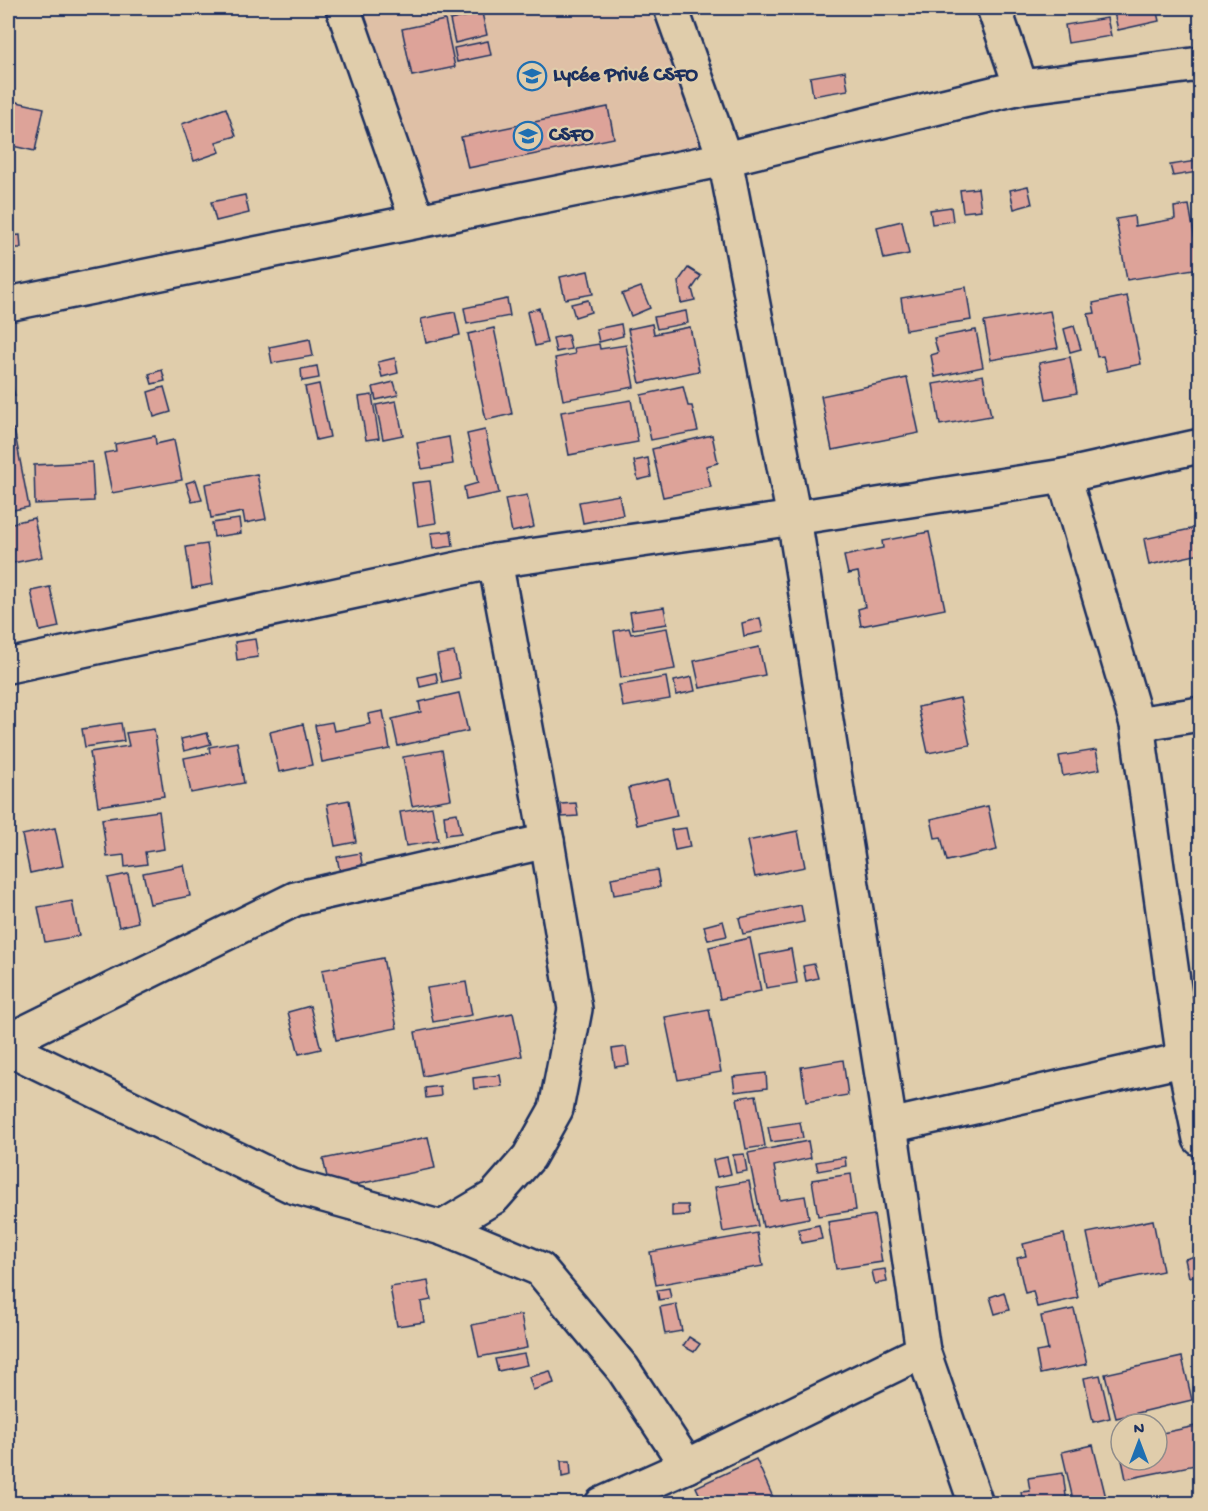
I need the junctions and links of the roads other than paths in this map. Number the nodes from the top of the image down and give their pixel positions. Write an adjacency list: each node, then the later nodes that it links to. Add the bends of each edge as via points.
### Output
1 (343, 8): 7 (street)
2 (671, 8): 6 (street)
3 (994, 8): 5 (street)
4 (1200, 64): 5 (street)
5 (1021, 87): 6 (street)
6 (726, 159): 7 (street); 11 (street)
7 (417, 220): 8 (street)
8 (8, 304)
9 (1200, 446): 10 (street)
10 (1064, 476): 11 (street); 15 (street)
11 (794, 518): 12 (street); 20 (street)
12 (495, 561): 13 (street); 16 (street)
13 (8, 666)
14 (1200, 714): 15 (street)
15 (1137, 724): 19 (street)
16 (547, 840): 17 (street, via 295,899); 22 (street, via 575,1009 556,1109 529,1157 494,1197)
17 (8, 1041)
18 (8, 1048): 22 (street, via 292,1186)
19 (1192, 1058): 20 (street); 21 (street)
20 (890, 1126): 23 (street)
21 (1200, 1139)
22 (442, 1228): 24 (street, via 540,1269 623,1369)
23 (923, 1351): 24 (street); 26 (street)
24 (687, 1466): 25 (street)
25 (602, 1503)
26 (976, 1503)

